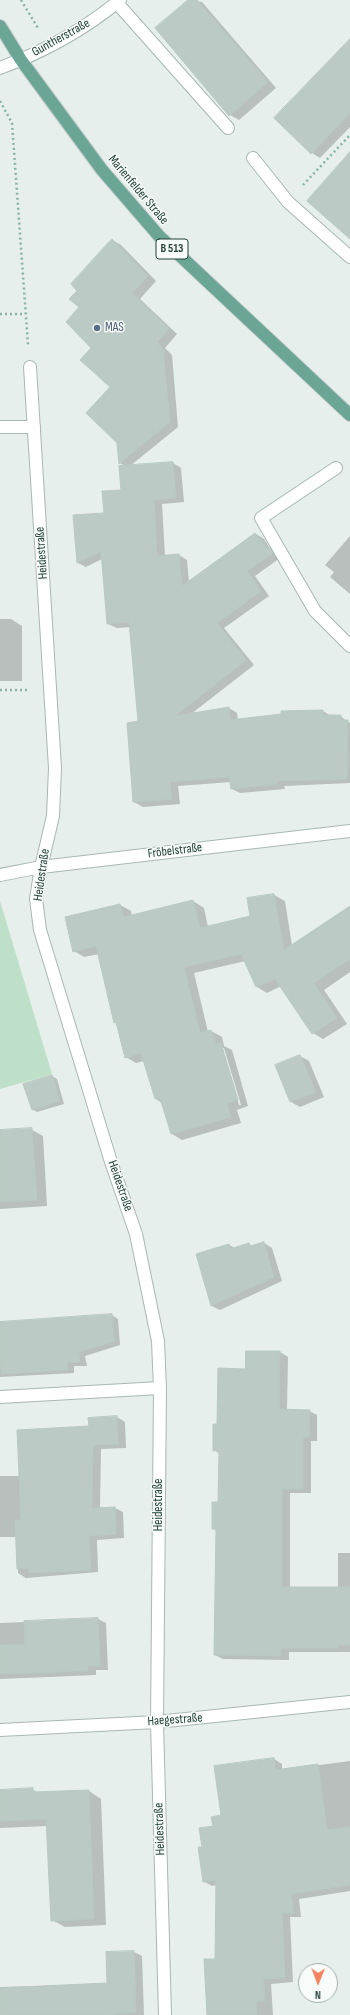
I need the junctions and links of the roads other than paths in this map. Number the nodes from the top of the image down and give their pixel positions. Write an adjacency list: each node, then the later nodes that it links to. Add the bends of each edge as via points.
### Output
1 (118, 1): 3 (street, Guntherstraße, via 80,31); 5 (street)
2 (0, 26): 3 (main road, Marienfelder Straße / B 513)
3 (21, 60): 4 (street, Guntherstraße); 9 (main road, Marienfelder Straße / B 513, via 102,170 159,236)
4 (0, 68)
5 (228, 128)
6 (253, 158): 7 (street, via 288,202)
7 (350, 257)
8 (30, 367): 11 (street, Heidestraße)
9 (350, 415)
10 (0, 427): 11 (street)
11 (34, 427): 15 (street, Heidestraße, via 56,768 53,816)
12 (336, 468): 13 (street, via 261,518 315,611)
13 (350, 646)
14 (350, 830): 15 (street, Fröbelstraße)
15 (42, 867): 16 (street, Fröbelstraße); 17 (street, Heidestraße, via 36,899 40,930 111,1162 136,1234 158,1341)
16 (0, 875)
17 (160, 1388): 18 (street); 20 (street, Heidestraße)
18 (0, 1397)
19 (350, 1702): 20 (street, Haegestraße)
20 (157, 1722): 21 (street, Haegestraße); 22 (street, Heidestraße)
21 (0, 1730)
22 (165, 2015)

